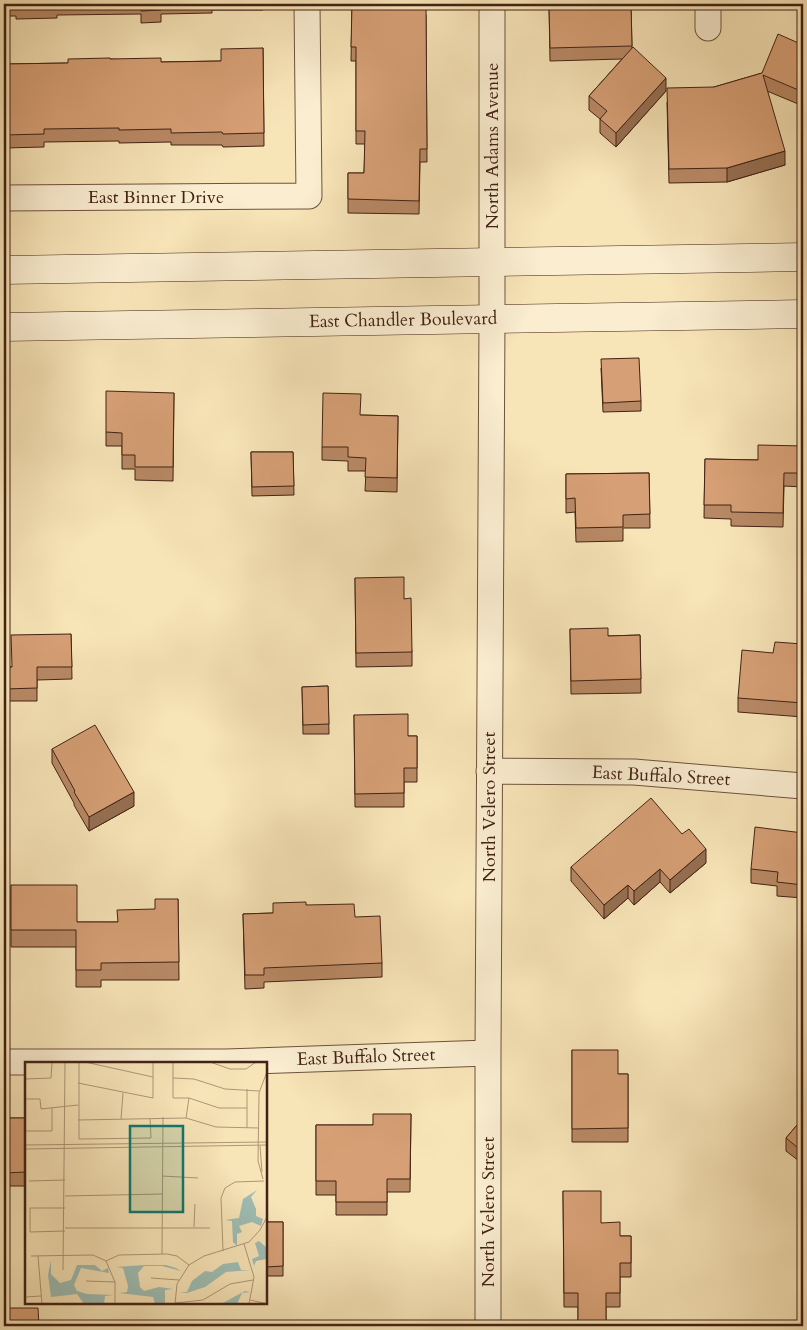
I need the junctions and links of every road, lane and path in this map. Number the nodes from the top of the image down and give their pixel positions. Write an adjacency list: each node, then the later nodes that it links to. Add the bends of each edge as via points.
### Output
1 (307, 4): 3 (street, East Binner Drive, via 309,196)
2 (492, 4): 6 (street, North Adams Avenue)
3 (4, 198)
4 (803, 257): 6 (main road)
5 (4, 270): 6 (main road)
6 (491, 275): 8 (street, North Velero Street)
7 (803, 314): 8 (main road, East Chandler Boulevard)
8 (492, 318): 9 (main road, East Chandler Boulevard); 10 (street, North Velero Street)
9 (4, 327)
10 (489, 772): 11 (street, East Buffalo Street, via 634,772); 12 (street, North Velero Street)
11 (803, 786)
12 (488, 1053): 13 (street, East Buffalo Street, via 226,1062); 14 (street, North Velero Street)
13 (4, 1062)
14 (488, 1326)

